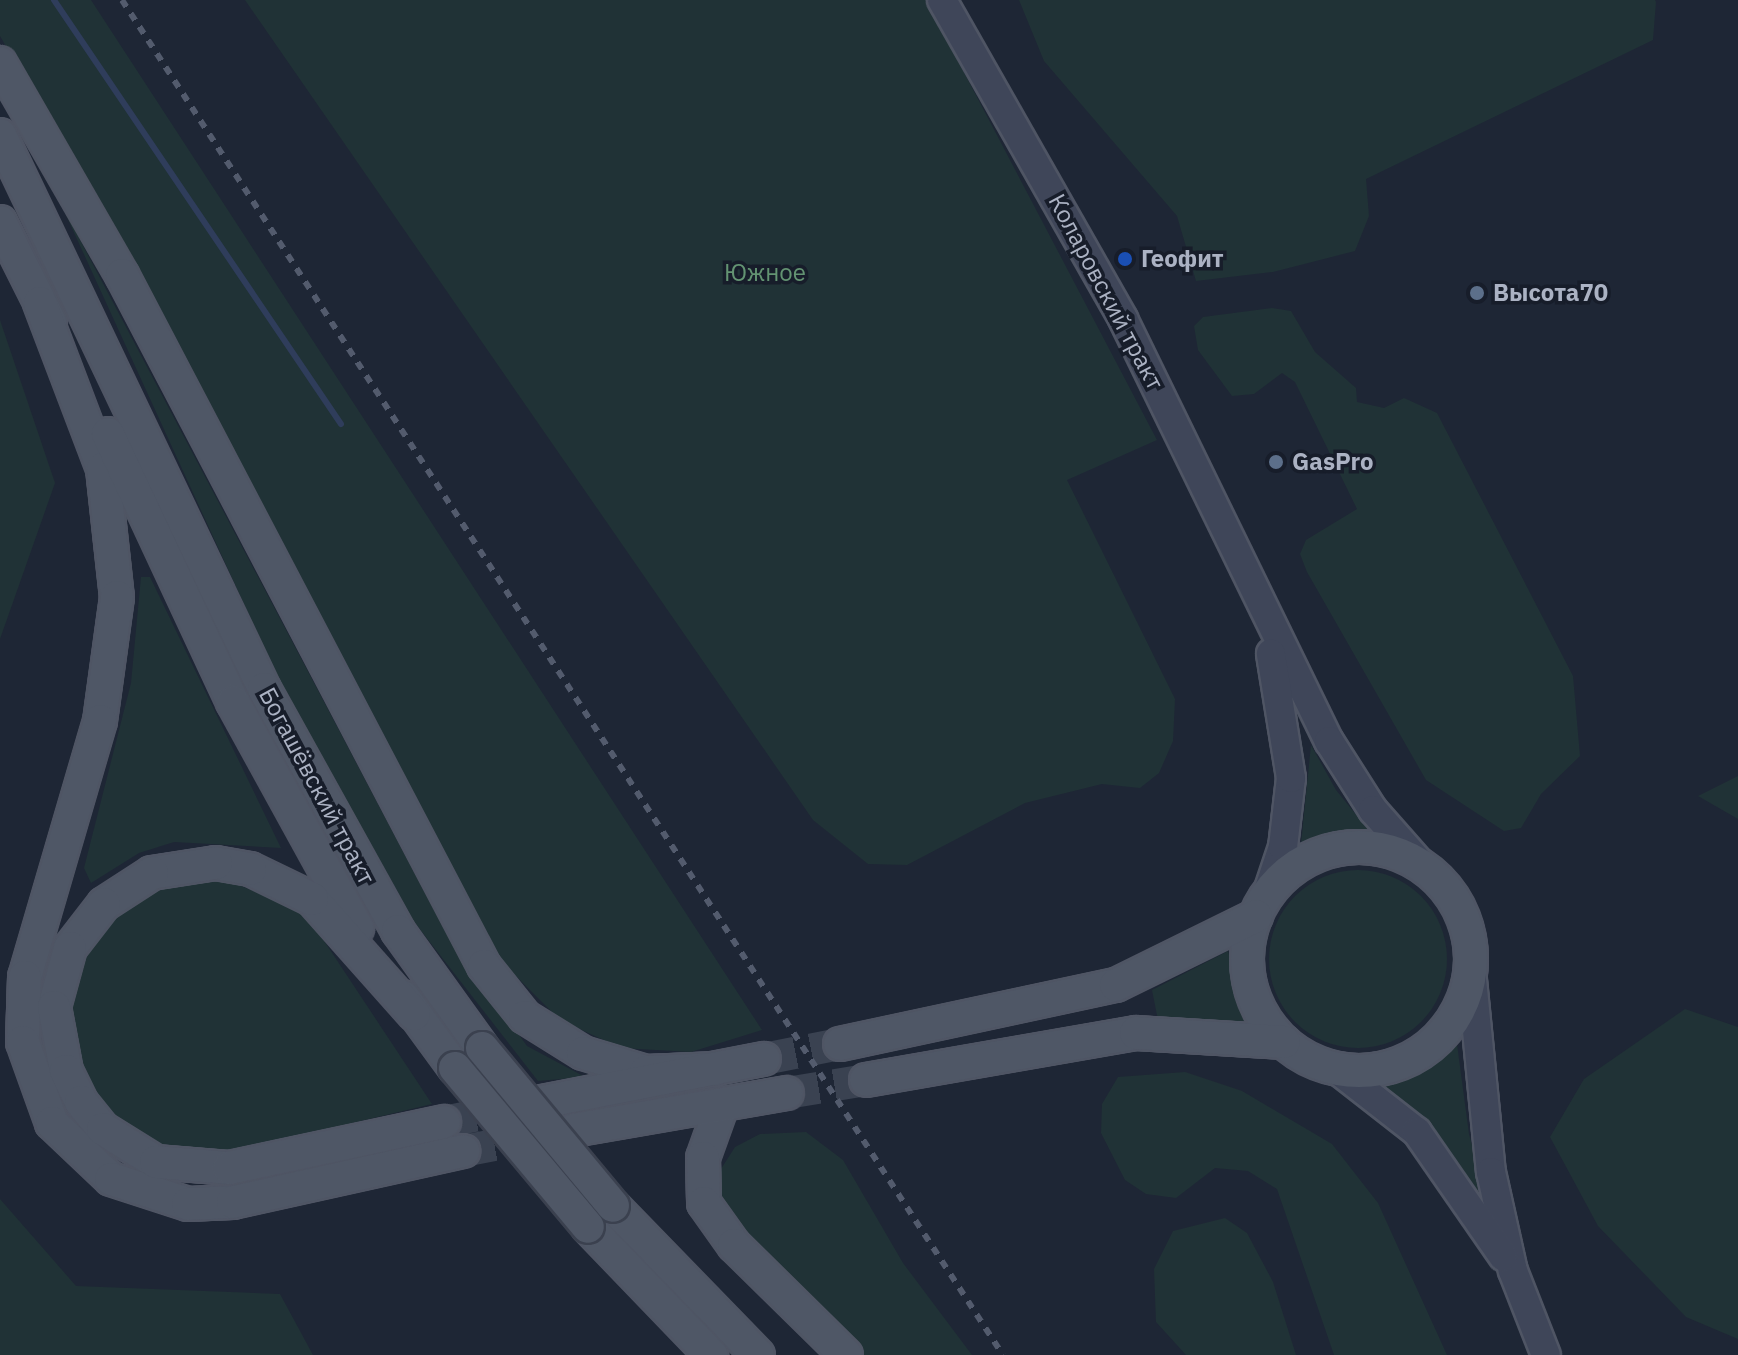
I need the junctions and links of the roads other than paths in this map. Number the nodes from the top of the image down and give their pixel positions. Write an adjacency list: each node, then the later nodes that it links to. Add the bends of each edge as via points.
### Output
1 (942, 0): 6 (main road, Коларовский тракт, via 1123,319)
2 (0, 63): 15 (main road, via 130,288 484,966 525,1017 583,1053 646,1072)
3 (0, 135): 25 (main road, Богашёвский тракт, bridge, via 264,689 398,931 482,1048 613,1206)
4 (0, 222): 5 (main road, Богашёвский тракт)
5 (40, 303): 10 (main road, Богашёвский тракт, via 284,801); 22 (main road, via 103,469 117,597 100,721 25,977 23,1042 52,1123 111,1179 188,1204 233,1202)
6 (1252, 592): 7 (main road, Коларовский тракт, via 1352,780); 8 (main road, Коларовский тракт, via 1279,680 1291,778 1283,847)
7 (1425, 869): 8 (main road, via 1369,848 1329,852 1293,869); 9 (main road, via 1462,914)
8 (1261, 907): 11 (main road, via 1247,955 1253,994); 12 (main road, via 1116,985)
9 (1471, 969): 14 (main road, via 1457,1014 1427,1049 1393,1066); 23 (main road, via 1481,1101)
10 (414, 1014): 20 (main road, via 312,899 250,869 216,863 152,873 104,904 70,948 54,1007 66,1071 81,1102 128,1150 156,1162 229,1168); 24 (main road, Богашёвский тракт, bridge, via 588,1227)
11 (1284, 1042): 14 (main road); 16 (main road, via 1136,1033)
12 (840, 1044)
13 (764, 1059): 15 (main road)
14 (1335, 1068): 23 (main road, via 1417,1132)
15 (716, 1069): 18 (main road)
16 (866, 1080)
17 (787, 1093): 19 (main road)
18 (542, 1102)
19 (722, 1105): 21 (main road); 26 (main road, via 703,1158 704,1203 734,1245)
20 (444, 1122)
21 (573, 1130)
22 (463, 1151)
23 (1513, 1271): 27 (main road)
24 (711, 1355)
25 (758, 1355)
26 (846, 1355)
27 (1546, 1355)

